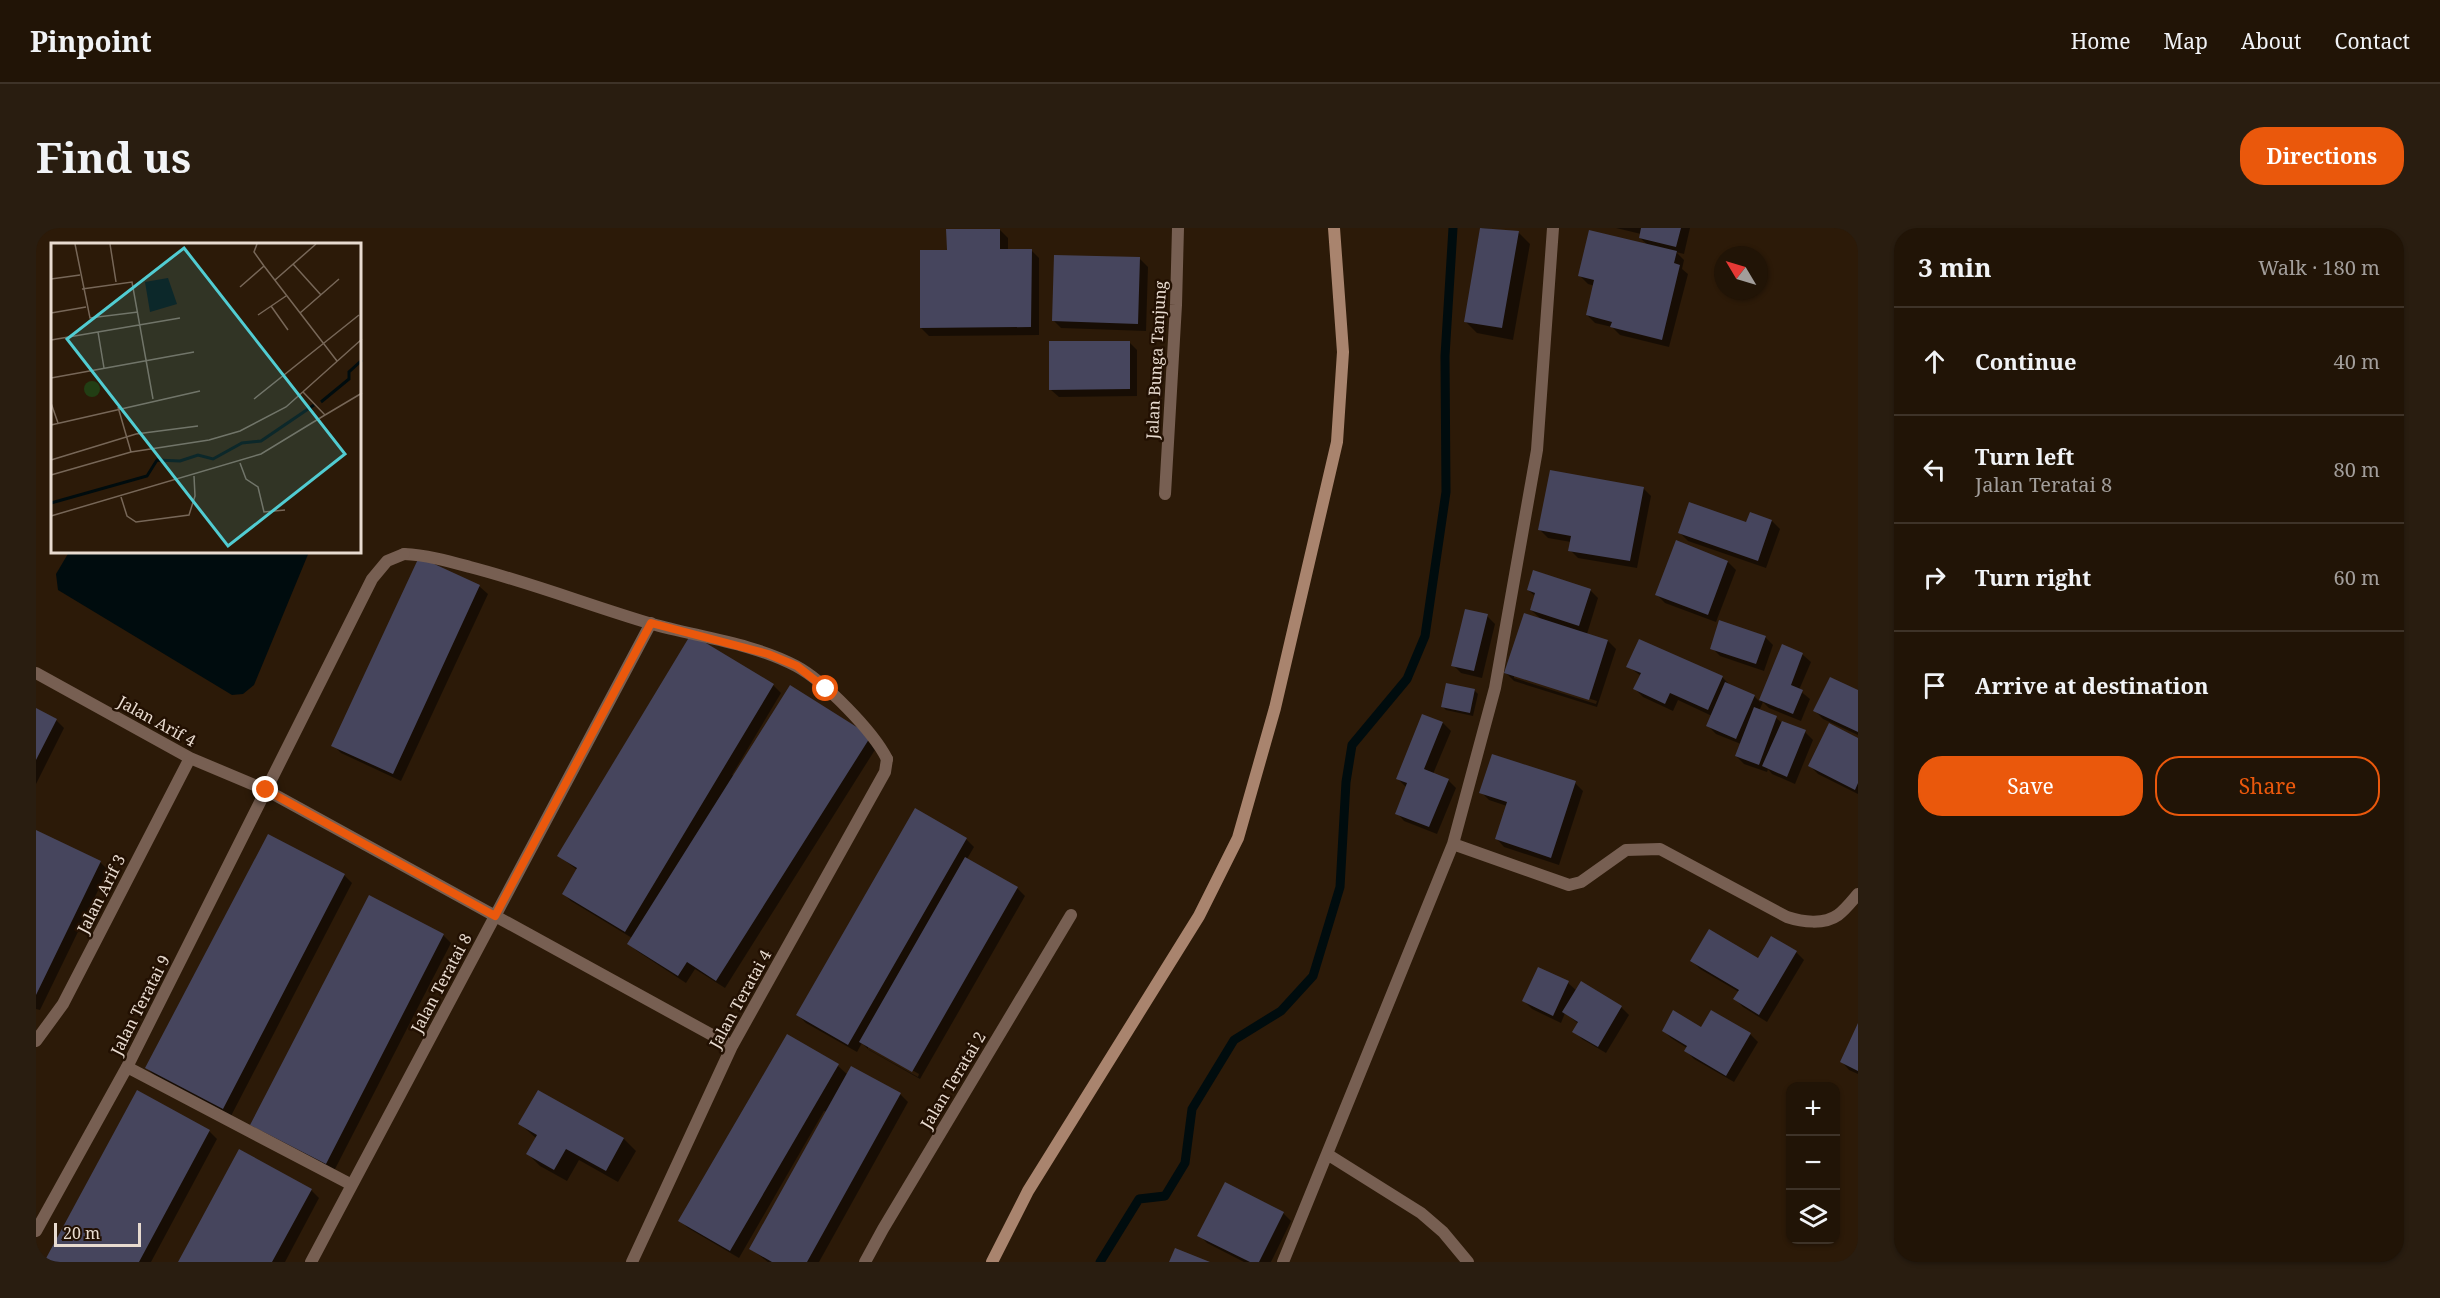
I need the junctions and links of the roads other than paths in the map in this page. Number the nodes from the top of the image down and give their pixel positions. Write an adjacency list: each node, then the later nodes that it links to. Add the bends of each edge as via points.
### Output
1 (1178, 228): 4 (street, Jalan Bunga Tanjung)
2 (1334, 228): 22 (main road, via 1343,352 1337,442 1275,708 1238,838 1199,916 1028,1191)
3 (1553, 228): 9 (street, via 1537,450 1495,688)
4 (1166, 494)
5 (651, 623): 8 (street, Jalan Teratai 9, via 507,576 423,555 404,554 387,561 372,579); 12 (street, Jalan Teratai 8); 14 (street, Jalan Teratai 4, via 768,654 797,666 879,742 887,759 885,772)
6 (36, 673): 7 (street, Jalan Arif 4)
7 (190, 758): 8 (street, Jalan Arif 4); 13 (street, Jalan Arif 3, via 63,1004)
8 (266, 790): 12 (street, Jalan Arif 4); 15 (street, Jalan Teratai 9)
9 (1453, 844): 10 (street, via 1569,885 1581,882 1626,850 1660,849 1801,922 1838,915); 16 (street)
10 (1858, 894)
11 (1071, 915): 21 (street, Jalan Teratai 2)
12 (495, 916): 14 (street, Jalan Arif 4); 17 (street, Jalan Teratai 8)
13 (36, 1041)
14 (732, 1046): 20 (street, Jalan Teratai 4)
15 (127, 1067): 17 (street); 18 (street, Jalan Teratai 9)
16 (1327, 1154): 23 (street); 24 (street, via 1421,1213)
17 (352, 1185): 19 (street, Jalan Teratai 8)
18 (36, 1231)
19 (311, 1262)
20 (632, 1262)
21 (866, 1262)
22 (992, 1262)
23 (1283, 1262)
24 (1468, 1262)

